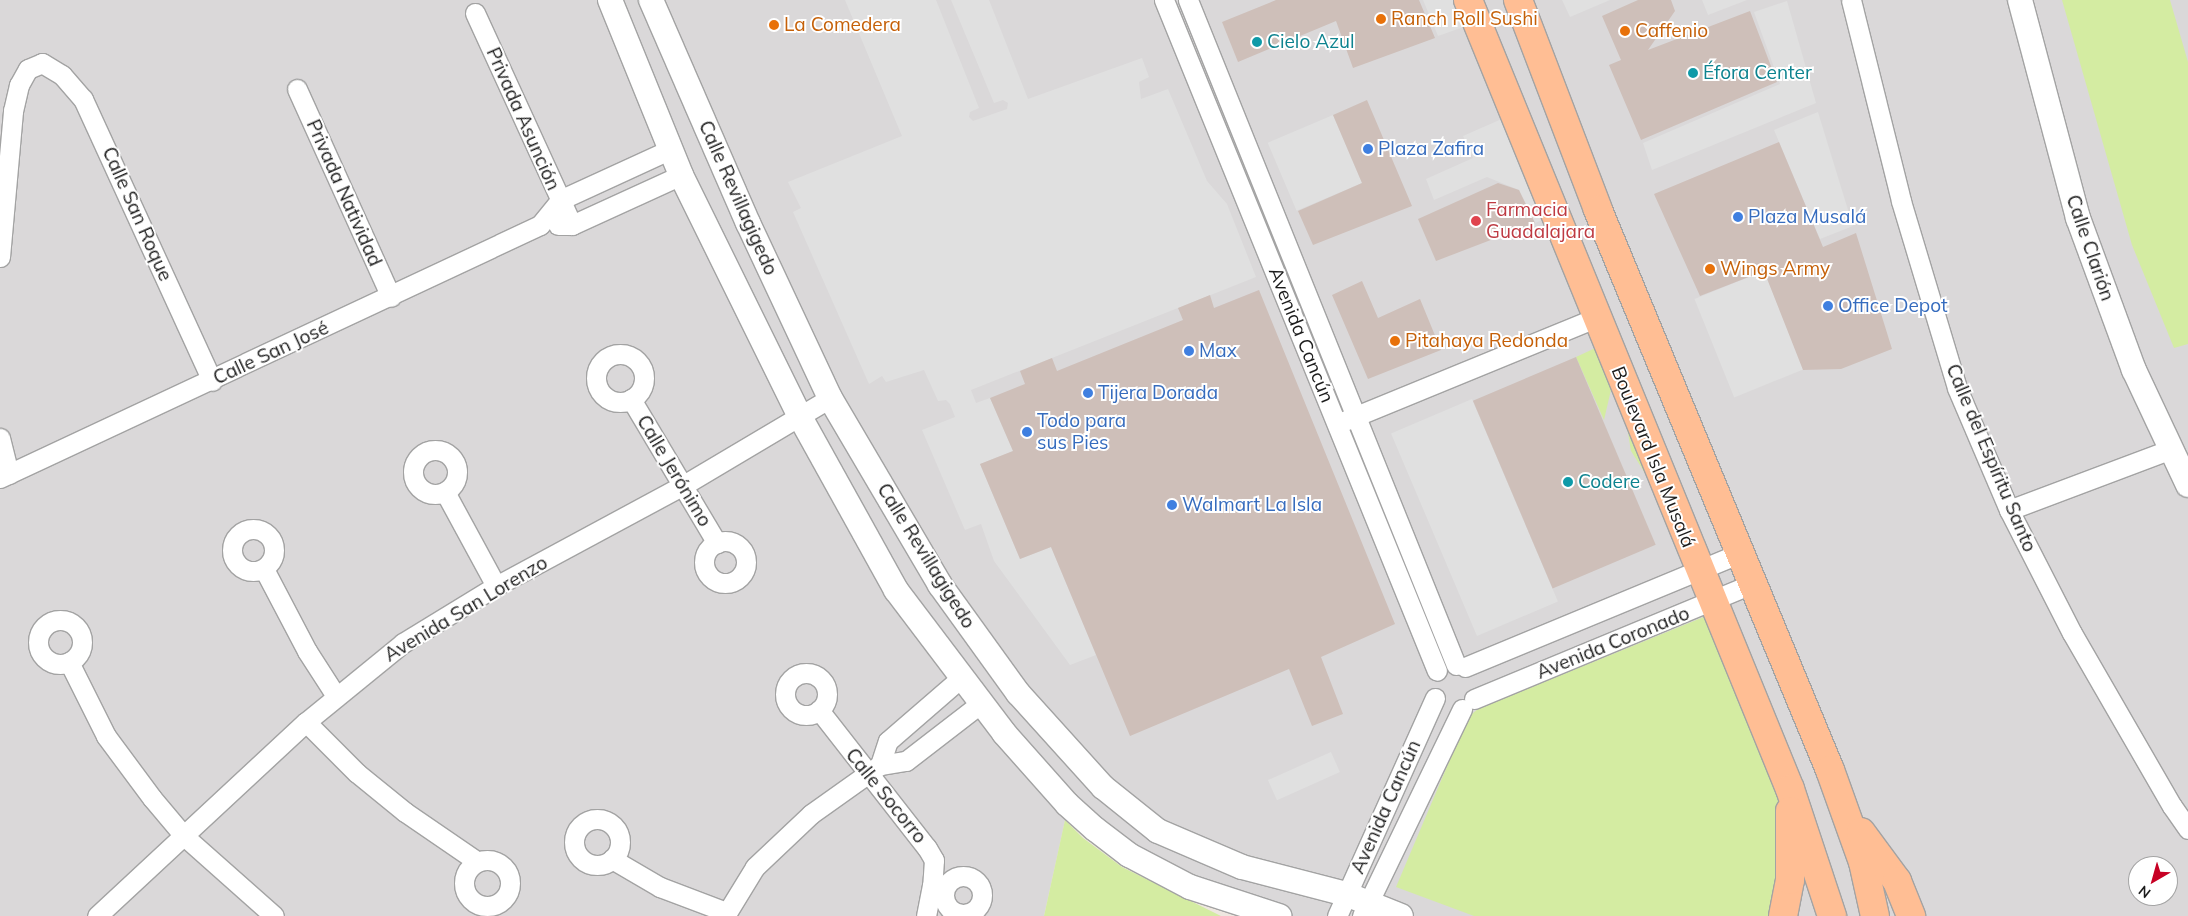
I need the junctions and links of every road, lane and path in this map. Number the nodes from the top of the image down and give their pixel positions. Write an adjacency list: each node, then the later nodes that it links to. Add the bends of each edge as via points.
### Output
1 (610, 0): 13 (street, Calle Revillagigedo)
2 (651, 0): 22 (street, Calle Revillagigedo, via 748,223)
3 (1164, 0): 26 (street, Avenida Cancún)
4 (1188, 0): 25 (street, Avenida Cancún)
5 (1468, 0): 12 (main road, Boulevard Isla Musalá)
6 (1518, 0): 11 (main road)
7 (1851, 0): 33 (street, Calle del Espíritu Santo, via 1901,201 1957,388)
8 (2020, 0): 28 (street, Calle Clarión, via 2078,218 2134,370)
9 (475, 12): 15 (street, Privada Asunción)
10 (297, 89): 19 (street, Privada Natividad)
11 (1567, 132): 12 (main road); 35 (main road)
12 (1526, 147): 20 (main road, Boulevard Isla Musalá)
13 (671, 149): 14 (street, Calle Revillagigedo); 15 (street, Calle San José)
14 (681, 175): 17 (street, Calle San José); 24 (street, Calle Revillagigedo)
15 (560, 200): 16 (street, Calle San José); 17 (street, Privada Asunción)
16 (540, 225): 17 (street, Calle San José); 19 (street, Calle San José)
17 (572, 225)
18 (0, 257): 21 (street, Calle San Roque, via 13,111 19,85 28,69 42,64 62,75 84,99)
19 (391, 297): 21 (street, Calle San José)
20 (1598, 317): 25 (street); 37 (main road, Boulevard Isla Musalá)
21 (212, 381): 29 (street, Calle San José)
22 (830, 398): 24 (street, Avenida San Lorenzo); 58 (street, Calle Revillagigedo, via 940,585 1018,693 1103,787 1158,832 1205,854)
23 (631, 399): 30 (street, Calle Jerónimo)
24 (799, 415): 30 (street, Avenida San Lorenzo); 44 (street, Calle Revillagigedo, via 896,590)
25 (1356, 416): 26 (street); 42 (street, Avenida Cancún)
26 (1337, 424): 43 (street, Avenida Cancún)
27 (0, 438): 29 (street)
28 (2171, 449): 31 (street, Calle Clarión); 33 (street)
29 (4, 476)
30 (682, 486): 34 (street, Calle Jerónimo); 39 (street, Avenida San Lorenzo)
31 (2188, 486)
32 (445, 492): 39 (street)
33 (2010, 510): 54 (street, Calle del Espíritu Santo, via 2072,633)
34 (717, 543)
35 (1738, 554): 37 (street, Avenida Coronado); 38 (main road)
36 (264, 569): 45 (street, via 307,651)
37 (1699, 572): 40 (main road, Boulevard Isla Musalá); 42 (street, Avenida Coronado)
38 (1752, 584): 40 (street, Avenida Coronado); 53 (main road)
39 (496, 586): 45 (street, Avenida San Lorenzo, via 403,643)
40 (1711, 603): 48 (street, Avenida Coronado); 52 (main road, Boulevard Isla Musalá)
41 (70, 662): 55 (street, via 106,736)
42 (1460, 666): 43 (street); 48 (street, via 1477,683)
43 (1437, 671): 46 (street, via 1432,684)
44 (962, 677): 47 (street, Calle Revillagigedo); 51 (street, via 888,740)
45 (336, 696): 50 (street, Avenida San Lorenzo)
46 (1435, 698): 48 (street, via 1447,709); 58 (street, Avenida Cancún)
47 (981, 703): 51 (street, via 906,761); 64 (street, Calle Revillagigedo, via 1067,804 1129,855 1190,887)
48 (1468, 704): 59 (street, Avenida Cancún)
49 (819, 710): 51 (street, Calle Socorro)
50 (306, 722): 55 (street, Avenida San Lorenzo); 57 (street, via 357,773 405,812)
51 (873, 769): 60 (street, via 811,814 755,867); 63 (street, Calle Socorro, via 934,860 938,888)
52 (1790, 789): 67 (main road, via 1790,880); 68 (main road, Boulevard Isla Musalá)
53 (1846, 812): 69 (main road, via 1863,862); 70 (main road, via 1896,881)
54 (2188, 829)
55 (184, 836): 61 (street, Avenida San Lorenzo); 62 (street)
56 (612, 859): 60 (street, via 660,887)
57 (478, 862)
58 (1346, 894): 59 (street, Calle Revillagigedo); 65 (street, Avenida Cancún)
59 (1366, 909): 66 (street, Calle Revillagigedo)
60 (725, 914)
61 (97, 916)
62 (274, 916)
63 (926, 916)
64 (1279, 916)
65 (1337, 916)
66 (1401, 916)
67 (1783, 916)
68 (1832, 916)
69 (1875, 916)
70 (1911, 916)

